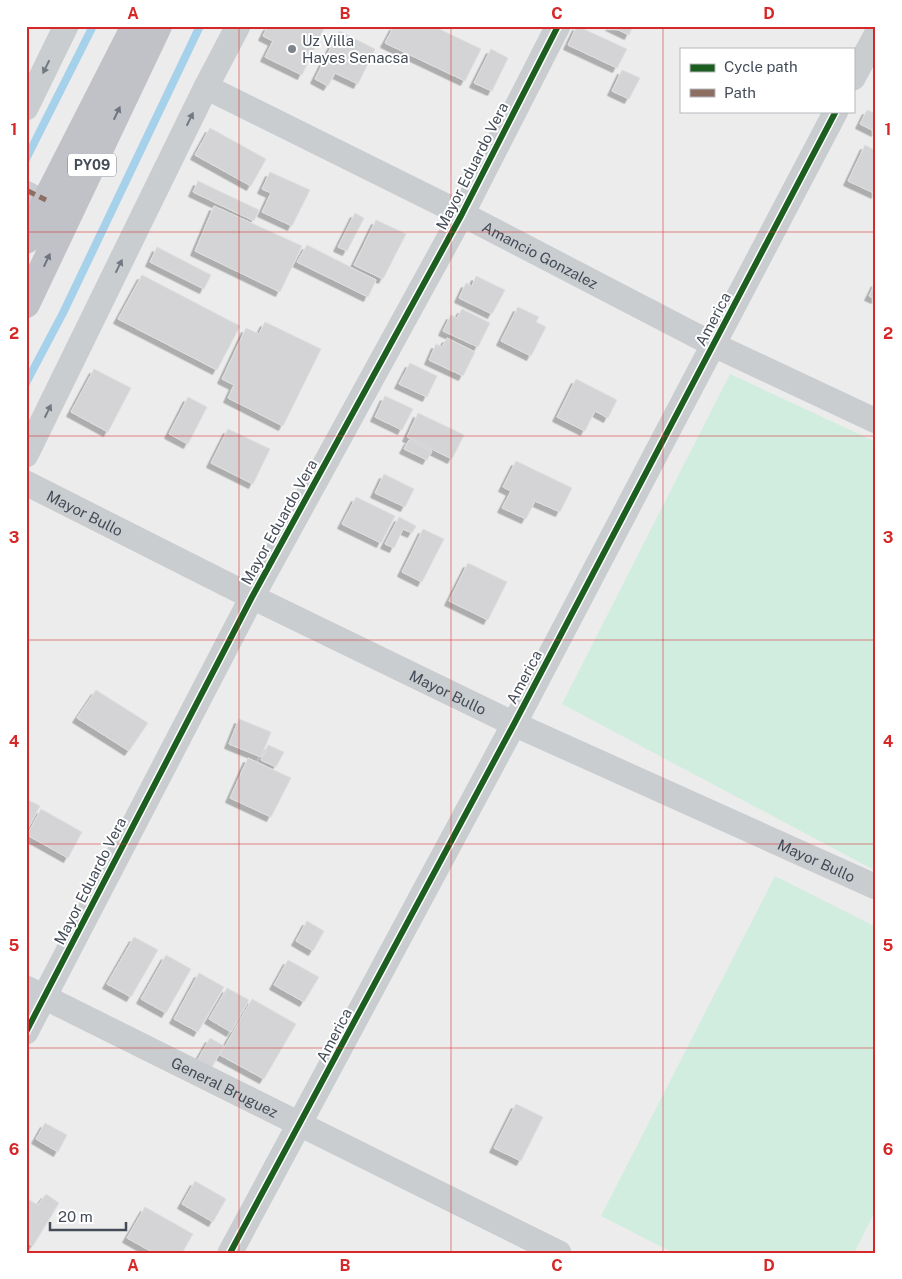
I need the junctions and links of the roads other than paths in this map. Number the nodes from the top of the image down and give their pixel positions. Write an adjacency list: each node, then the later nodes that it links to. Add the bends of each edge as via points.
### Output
1 (135, 26): 11 (highway, PY09)
2 (158, 26): 14 (highway, PY09, one-way to 2)
3 (238, 26): 8 (street)
4 (558, 26): 12 (street, Mayor Eduardo Vera)
5 (64, 27): 9 (street, one-way to 9)
6 (876, 35): 7 (street)
7 (854, 76)
8 (206, 87): 12 (street, Amancio Gonzalez); 17 (street, one-way to 8)
9 (26, 108)
10 (835, 112): 15 (street, America)
11 (36, 195): 13 (highway, PY09)
12 (462, 214): 15 (street, Amancio Gonzalez); 19 (street, Mayor Eduardo Vera)
13 (26, 240)
14 (26, 304)
15 (714, 345): 16 (street, Amancio Gonzalez); 20 (street, America)
16 (876, 421)
17 (26, 455)
18 (26, 483): 19 (street, Mayor Bullo)
19 (252, 597): 20 (street, Mayor Bullo); 22 (street, Mayor Eduardo Vera)
20 (514, 724): 21 (street, Mayor Bullo); 24 (street, America)
21 (876, 887)
22 (35, 992): 23 (street, Mayor Eduardo Vera); 24 (street, General Bruguez)
23 (26, 1032)
24 (299, 1125): 25 (street, America); 26 (street, General Bruguez)
25 (230, 1253)
26 (559, 1253)

